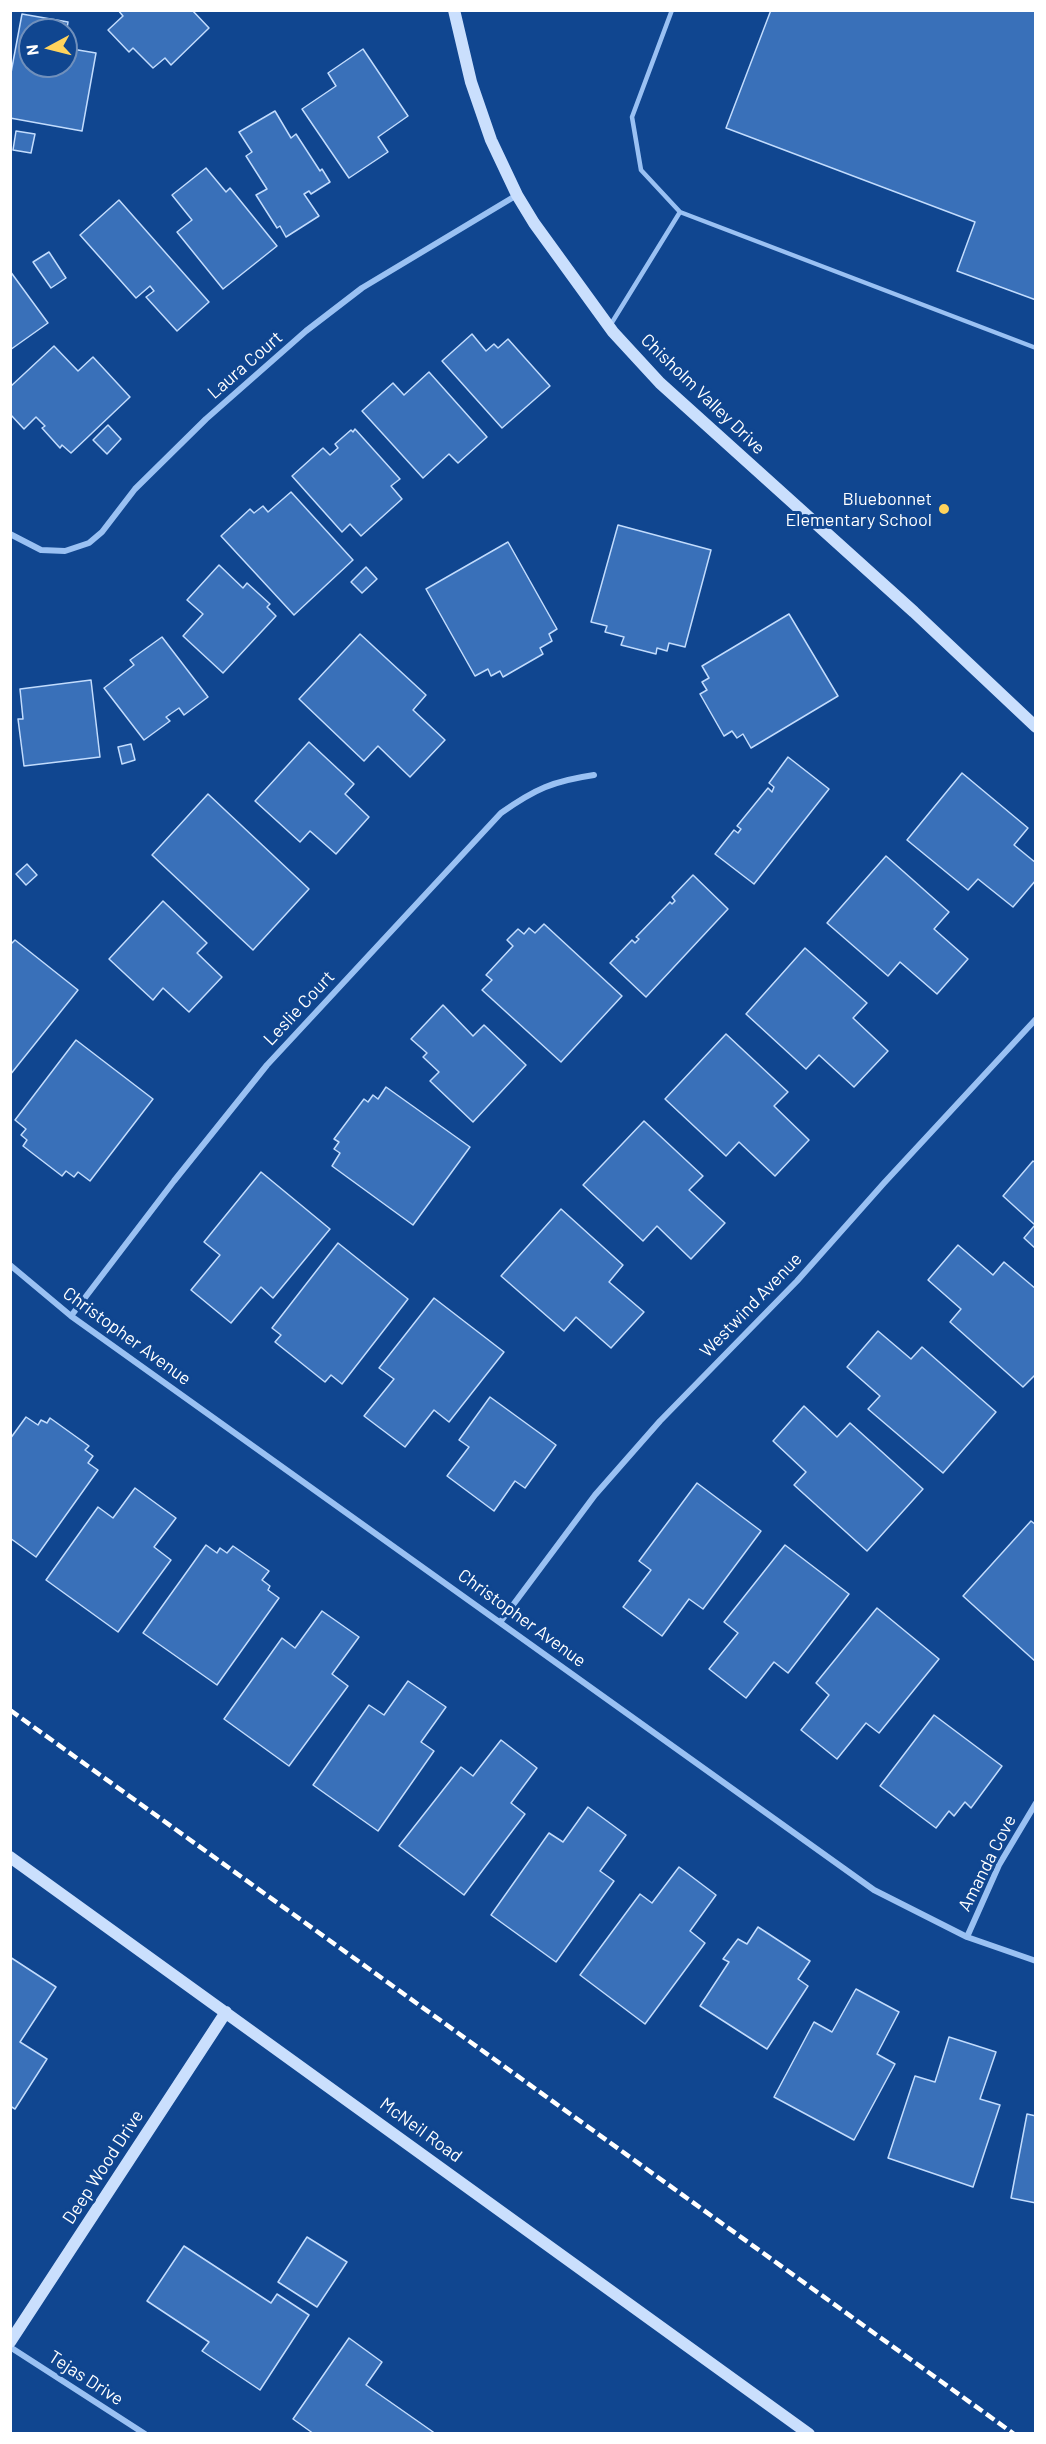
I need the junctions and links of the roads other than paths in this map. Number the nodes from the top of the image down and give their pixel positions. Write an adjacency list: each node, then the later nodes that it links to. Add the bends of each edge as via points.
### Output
1 (454, 10): 3 (street, Chisholm Valley Drive, via 471,82 491,140)
2 (672, 10): 4 (lane, via 632,117 641,170)
3 (517, 195): 5 (street, Chisholm Valley Drive); 7 (street, Laura Court, via 362,288 306,331 206,419 135,489 102,532 88,543 65,551 41,549)
4 (680, 212): 5 (lane); 6 (lane)
5 (610, 327): 8 (street, Chisholm Valley Drive, via 660,383)
6 (1035, 348)
7 (10, 534)
8 (1035, 727)
9 (594, 776): 12 (street, Leslie Court, via 567,779 532,791 501,813 267,1065)
10 (1035, 1019): 13 (street, Westwind Avenue, via 797,1281 653,1429 595,1495)
11 (10, 1265): 12 (street, Christopher Avenue)
12 (71, 1316): 13 (street, Christopher Avenue)
13 (501, 1622): 16 (street, Christopher Avenue, via 874,1890)
14 (1035, 1803): 16 (street, Amanda Cove, via 999,1865)
15 (10, 1857): 18 (street, McNeil Road)
16 (967, 1937): 17 (street, Christopher Avenue)
17 (1035, 1961)
18 (226, 2012): 19 (street, Deep Wood Drive); 22 (street, McNeil Road)
19 (10, 2342)
20 (10, 2347): 21 (street, Tejas Drive)
21 (145, 2433)
22 (809, 2433)

